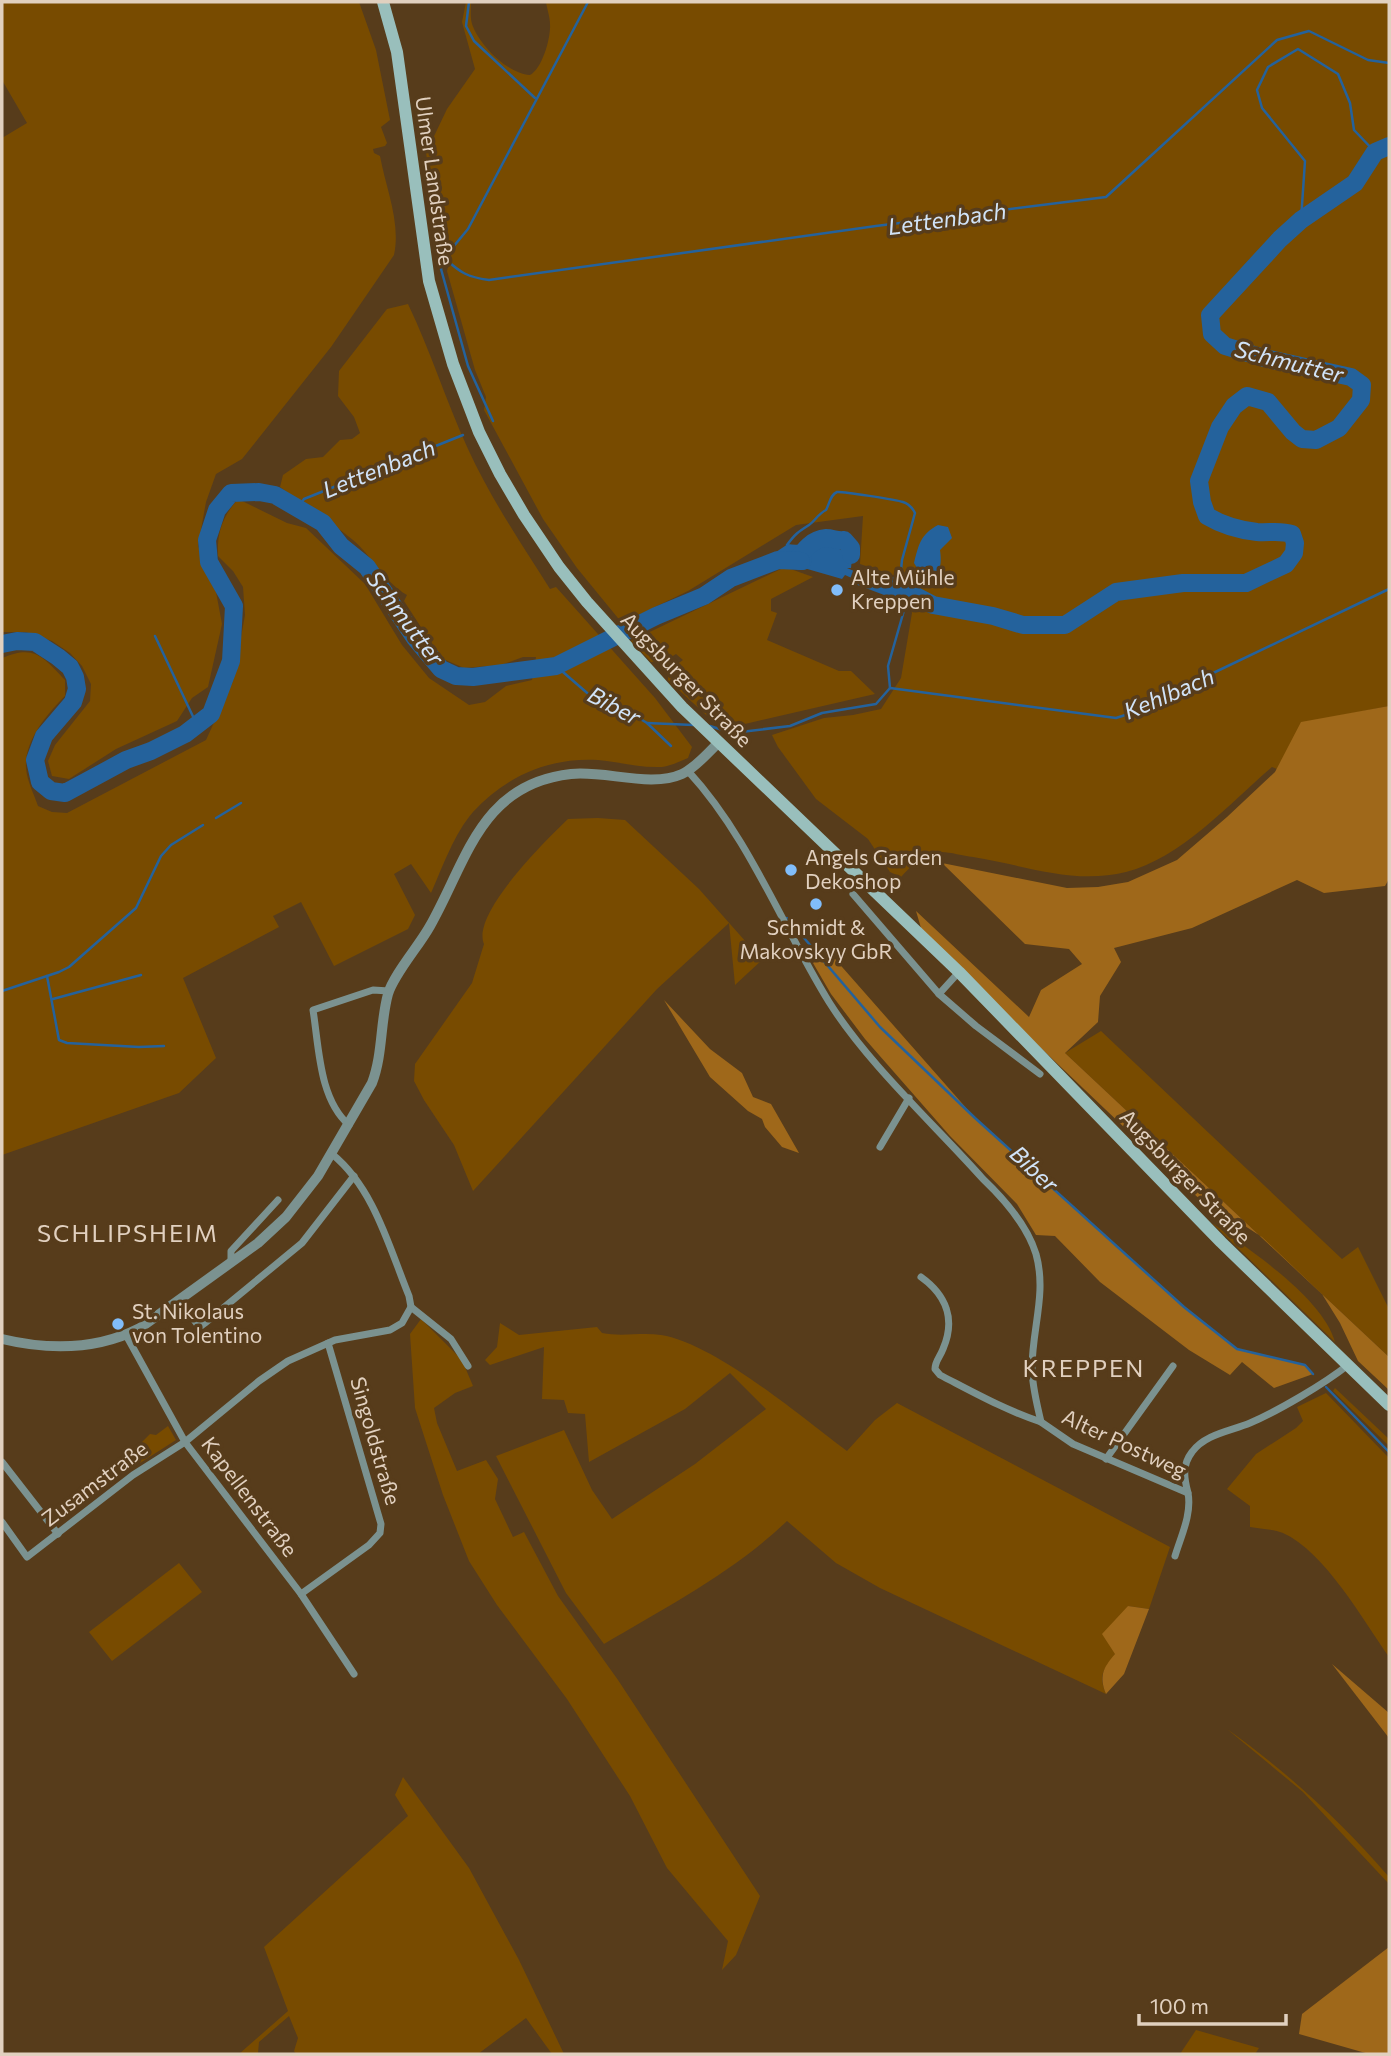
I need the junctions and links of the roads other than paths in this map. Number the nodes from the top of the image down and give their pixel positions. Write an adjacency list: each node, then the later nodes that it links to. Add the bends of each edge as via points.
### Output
1 (383, 2): 2 (main road, Ulmer Landstraße, via 397,52 429,281)
2 (453, 364): 3 (main road, Augsburger Straße, via 478,429 524,515 559,567)
3 (716, 741): 4 (street); 6 (main road, Augsburger Straße)
4 (688, 771): 7 (street, via 661,779 570,774 513,795 474,836 430,926); 10 (street, Alter Postweg, via 742,845 830,1003)
5 (853, 894): 8 (street)
6 (959, 972): 8 (street); 23 (main road, Augsburger Straße, via 1221,1242)
7 (389, 991): 11 (street, via 377,1069); 11 (street, via 373,990 313,1010 326,1086 335,1109)
8 (939, 994): 9 (street)
9 (1040, 1074)
10 (909, 1098): 12 (street); 27 (street, Alter Postweg, via 1005,1200 1035,1253 1040,1287 1032,1367)
11 (349, 1125): 13 (street)
12 (880, 1147)
13 (332, 1154): 14 (street); 16 (street, via 286,1217)
14 (354, 1176): 18 (street, via 302,1243 201,1326); 19 (street, via 374,1208)
15 (278, 1200): 16 (street, via 231,1251)
16 (231, 1264): 18 (street)
17 (921, 1277): 27 (street, via 946,1303 947,1335 935,1369 995,1404)
18 (179, 1300): 20 (street)
19 (411, 1307): 22 (street, Zusamstraße, via 402,1324 390,1330); 24 (street, via 451,1339)
20 (126, 1335): 21 (street, via 69,1347); 28 (street, Kapellenstraße)
21 (2, 1339)
22 (328, 1343): 28 (street, Zusamstraße, via 295,1356); 35 (street, Singoldstraße, via 381,1524 380,1533 369,1545)
23 (1348, 1365): 26 (main road, Augsburger Straße); 31 (street, Alter Postweg, via 1251,1423 1207,1439 1193,1450 1184,1478)
24 (468, 1366)
25 (1173, 1366): 29 (street)
26 (1389, 1405)
27 (1041, 1422): 29 (street, Alter Postweg)
28 (185, 1441): 33 (street, Zusamstraße); 35 (street, Kapellenstraße)
29 (1106, 1459): 31 (street, Alter Postweg)
30 (2, 1462): 33 (street)
31 (1188, 1493): 34 (street, Alter Postweg, via 1188,1516)
32 (2, 1522): 33 (street, Zusamstraße, via 27,1557)
33 (58, 1534)
34 (1175, 1556)
35 (301, 1594): 36 (street, Kapellenstraße)
36 (354, 1674)

